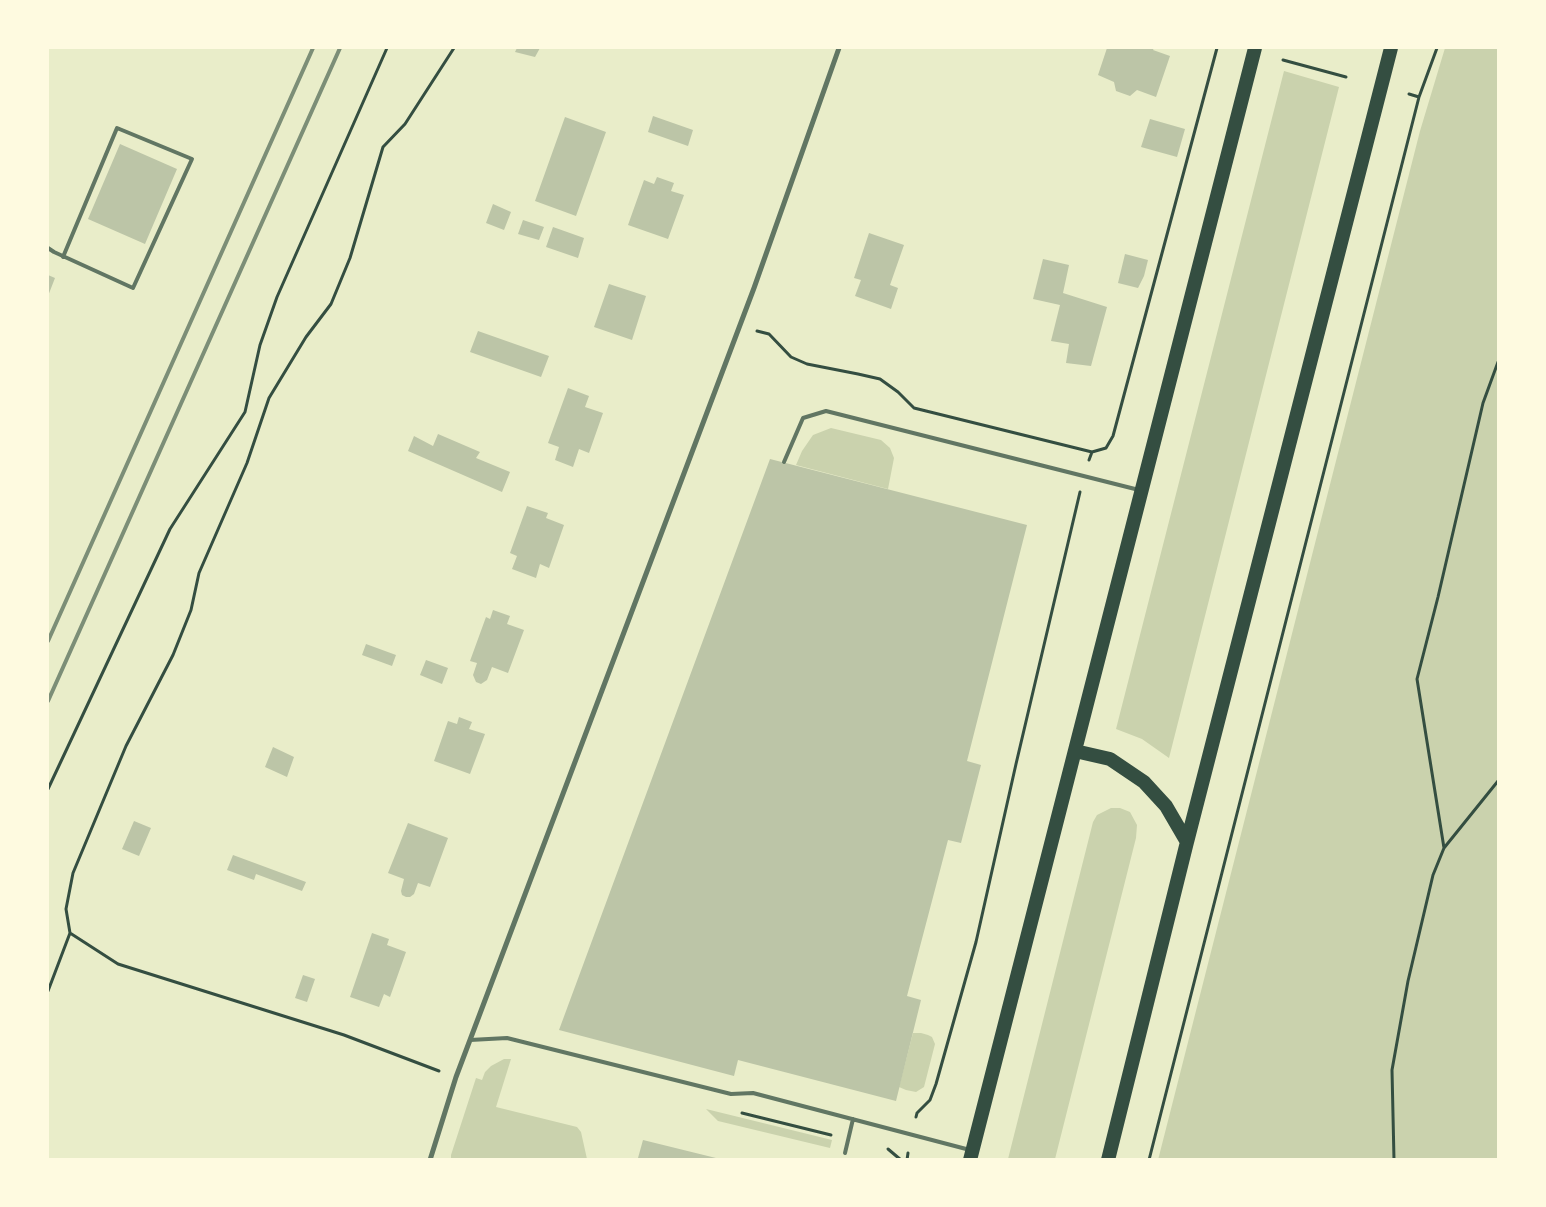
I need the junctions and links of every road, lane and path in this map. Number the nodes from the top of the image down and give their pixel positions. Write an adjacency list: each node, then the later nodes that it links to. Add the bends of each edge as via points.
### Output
1 (387, 48): 22 (path, via 277,297 260,346 244,412 170,529)
2 (454, 48): 25 (path, via 405,124 383,147 350,258 331,304 306,337 269,398 247,463 199,573 191,610 173,655 126,746 73,873 66,909)
3 (839, 48): 14 (street)
4 (1217, 48): 16 (path, via 1113,436 1106,448)
5 (1255, 48): 19 (highway)
6 (1391, 48): 23 (highway)
7 (1437, 48): 11 (path)
8 (1283, 60): 9 (path)
9 (1346, 77)
10 (1409, 94): 11 (path)
11 (1419, 97): 39 (path)
12 (48, 248): 13 (lane)
13 (63, 257): 13 (lane, via 133,288 192,159 117,128)
14 (740, 326): 16 (path, via 769,334 792,357 807,364 880,379 914,408); 27 (street)
15 (1498, 362): 24 (path, via 1483,404 1417,679)
16 (1092, 452): 18 (path)
17 (784, 462): 18 (lane, via 803,418 826,411)
18 (1085, 477): 19 (lane); 30 (path, via 976,942 936,1084 930,1100)
19 (1142, 491): 20 (highway)
20 (1075, 750): 23 (highway, via 1110,759 1144,782 1166,806); 35 (highway)
21 (1498, 781): 24 (path)
22 (48, 789)
23 (1187, 842): 38 (highway)
24 (1444, 848): 40 (path, via 1433,875 1408,981 1392,1070)
25 (70, 933): 26 (path); 28 (path, via 118,964 344,1035)
26 (48, 991)
27 (470, 1040): 28 (street); 31 (lane, via 507,1038 732,1094 753,1093)
28 (456, 1077): 36 (street)
29 (735, 1111): 32 (path)
30 (917, 1113)
31 (853, 1120): 34 (lane); 35 (lane)
32 (829, 1135)
33 (883, 1148): 37 (path)
34 (845, 1154)
35 (971, 1155)
36 (430, 1160)
37 (901, 1160)
38 (1108, 1160)
39 (1149, 1160)
40 (1394, 1160)

